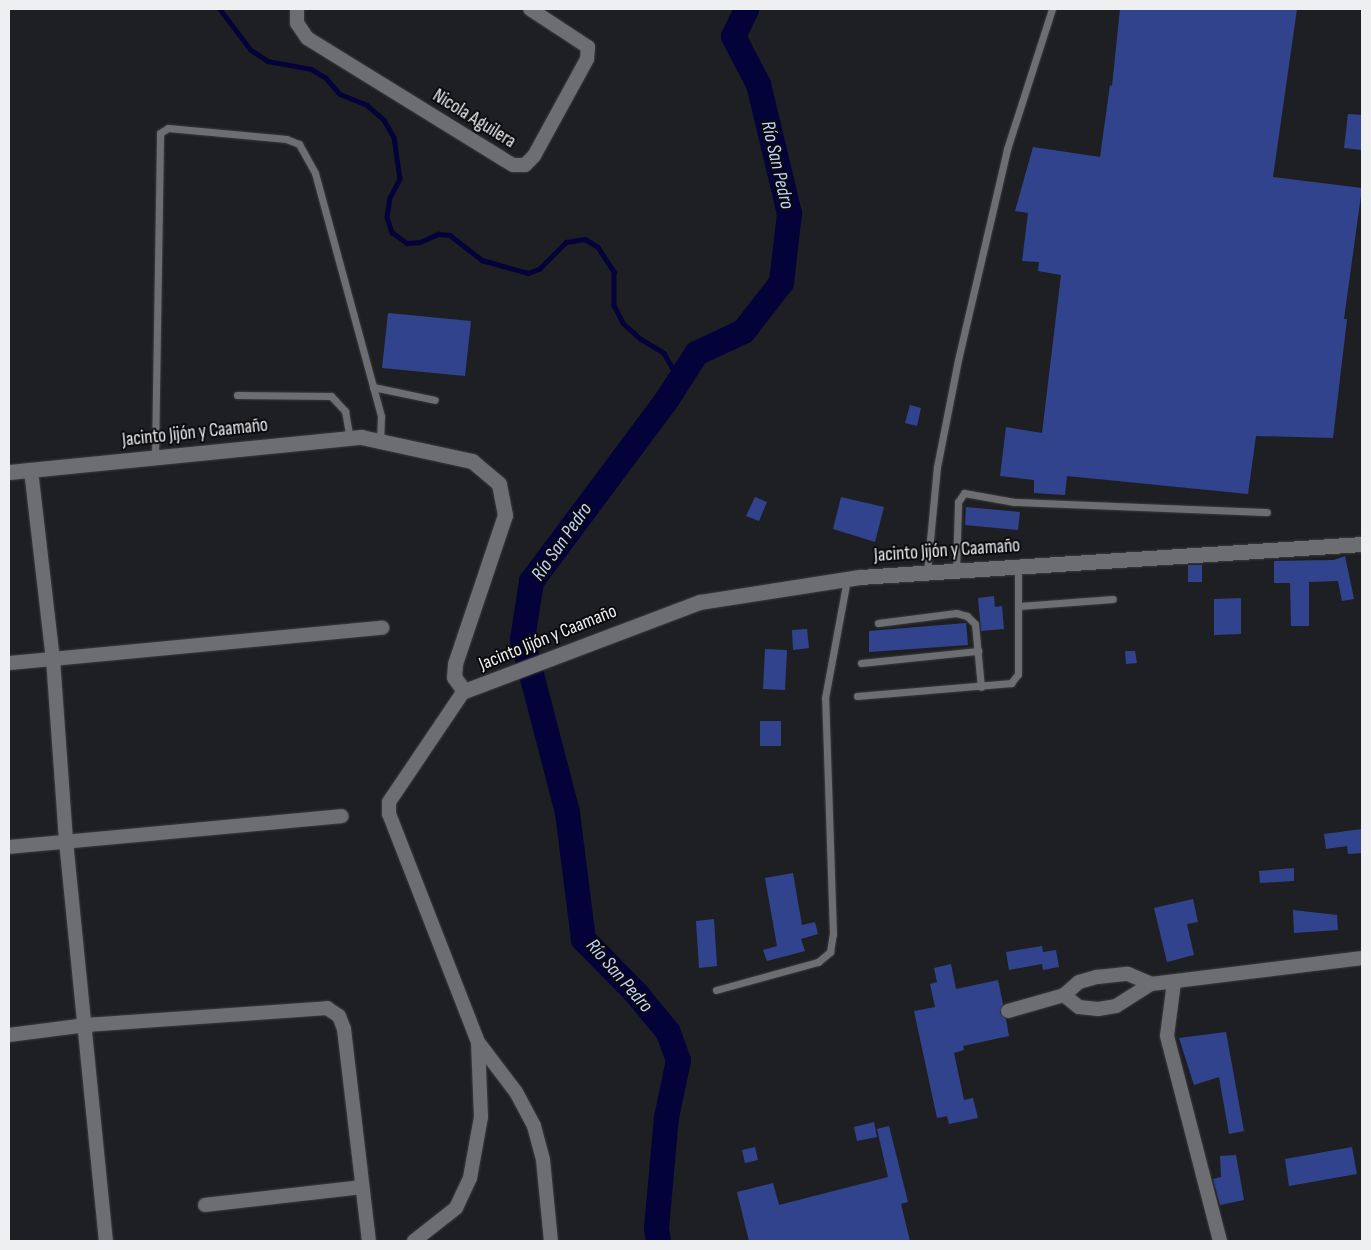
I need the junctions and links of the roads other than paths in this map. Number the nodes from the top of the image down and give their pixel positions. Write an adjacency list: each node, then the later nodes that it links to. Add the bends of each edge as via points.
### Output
1 (530, 9): 3 (street, Nicola Aguilera, via 588,47 587,59 534,156 525,165 513,165 307,38 297,23)
2 (1052, 9): 16 (lane, via 1007,149 958,360 937,468)
3 (296, 10)
4 (372, 387): 6 (lane); 8 (lane, via 380,416); 9 (lane, via 315,173 299,144 286,139 162,129)
5 (237, 395): 7 (lane, via 331,396 345,411)
6 (434, 400)
7 (350, 438): 8 (street, Jacinto Jijón y Caamaño); 9 (street, Jacinto Jijón y Caamaño)
8 (380, 441): 27 (street, Jacinto Jijón y Caamaño, via 472,461 499,484 505,515 455,664 454,677)
9 (155, 458): 10 (street, Jacinto Jijón y Caamaño)
10 (31, 470): 11 (street, Jacinto Jijón y Caamaño); 23 (street)
11 (9, 472)
12 (1267, 512): 15 (lane, via 1014,502 964,493 958,502)
13 (1362, 544): 14 (street, Jacinto Jijón y Caamaño)
14 (1018, 566): 15 (street, Jacinto Jijón y Caamaño); 19 (lane)
15 (956, 571): 16 (street, Jacinto Jijón y Caamaño)
16 (927, 572): 17 (street, Jacinto Jijón y Caamaño)
17 (848, 579): 27 (street, Jacinto Jijón y Caamaño, via 700,602 576,646 481,687); 35 (lane, via 825,698 833,934 830,952 818,962)
18 (1113, 599): 19 (lane)
19 (1019, 606): 26 (lane, via 1018,674 1011,683)
20 (878, 623): 22 (lane, via 956,612 975,624)
21 (382, 628): 23 (street)
22 (978, 652): 24 (lane); 26 (lane)
23 (53, 659): 25 (street); 30 (street)
24 (861, 663)
25 (9, 664)
26 (982, 687): 28 (lane)
27 (464, 690): 40 (street, via 389,802 390,814)
28 (857, 696)
29 (342, 816): 30 (street)
30 (66, 841): 31 (street); 38 (street)
31 (9, 847)
32 (1362, 958): 33 (street)
33 (1174, 982): 34 (street); 47 (street, via 1167,1036)
34 (1151, 984): 36 (street, via 1119,974 1079,982); 36 (street, via 1116,1006 1098,1009 1079,1006)
35 (716, 990)
36 (1064, 995): 37 (street)
37 (1008, 1011)
38 (86, 1025): 39 (street); 41 (street, via 327,1008 339,1016 344,1029); 43 (street)
39 (9, 1035)
40 (478, 1042): 45 (street, via 481,1117 470,1178 456,1208); 46 (street, via 516,1092 534,1126 543,1160)
41 (362, 1187): 42 (street); 44 (street)
42 (205, 1205)
43 (106, 1241)
44 (369, 1241)
45 (414, 1241)
46 (551, 1241)
47 (1220, 1241)

